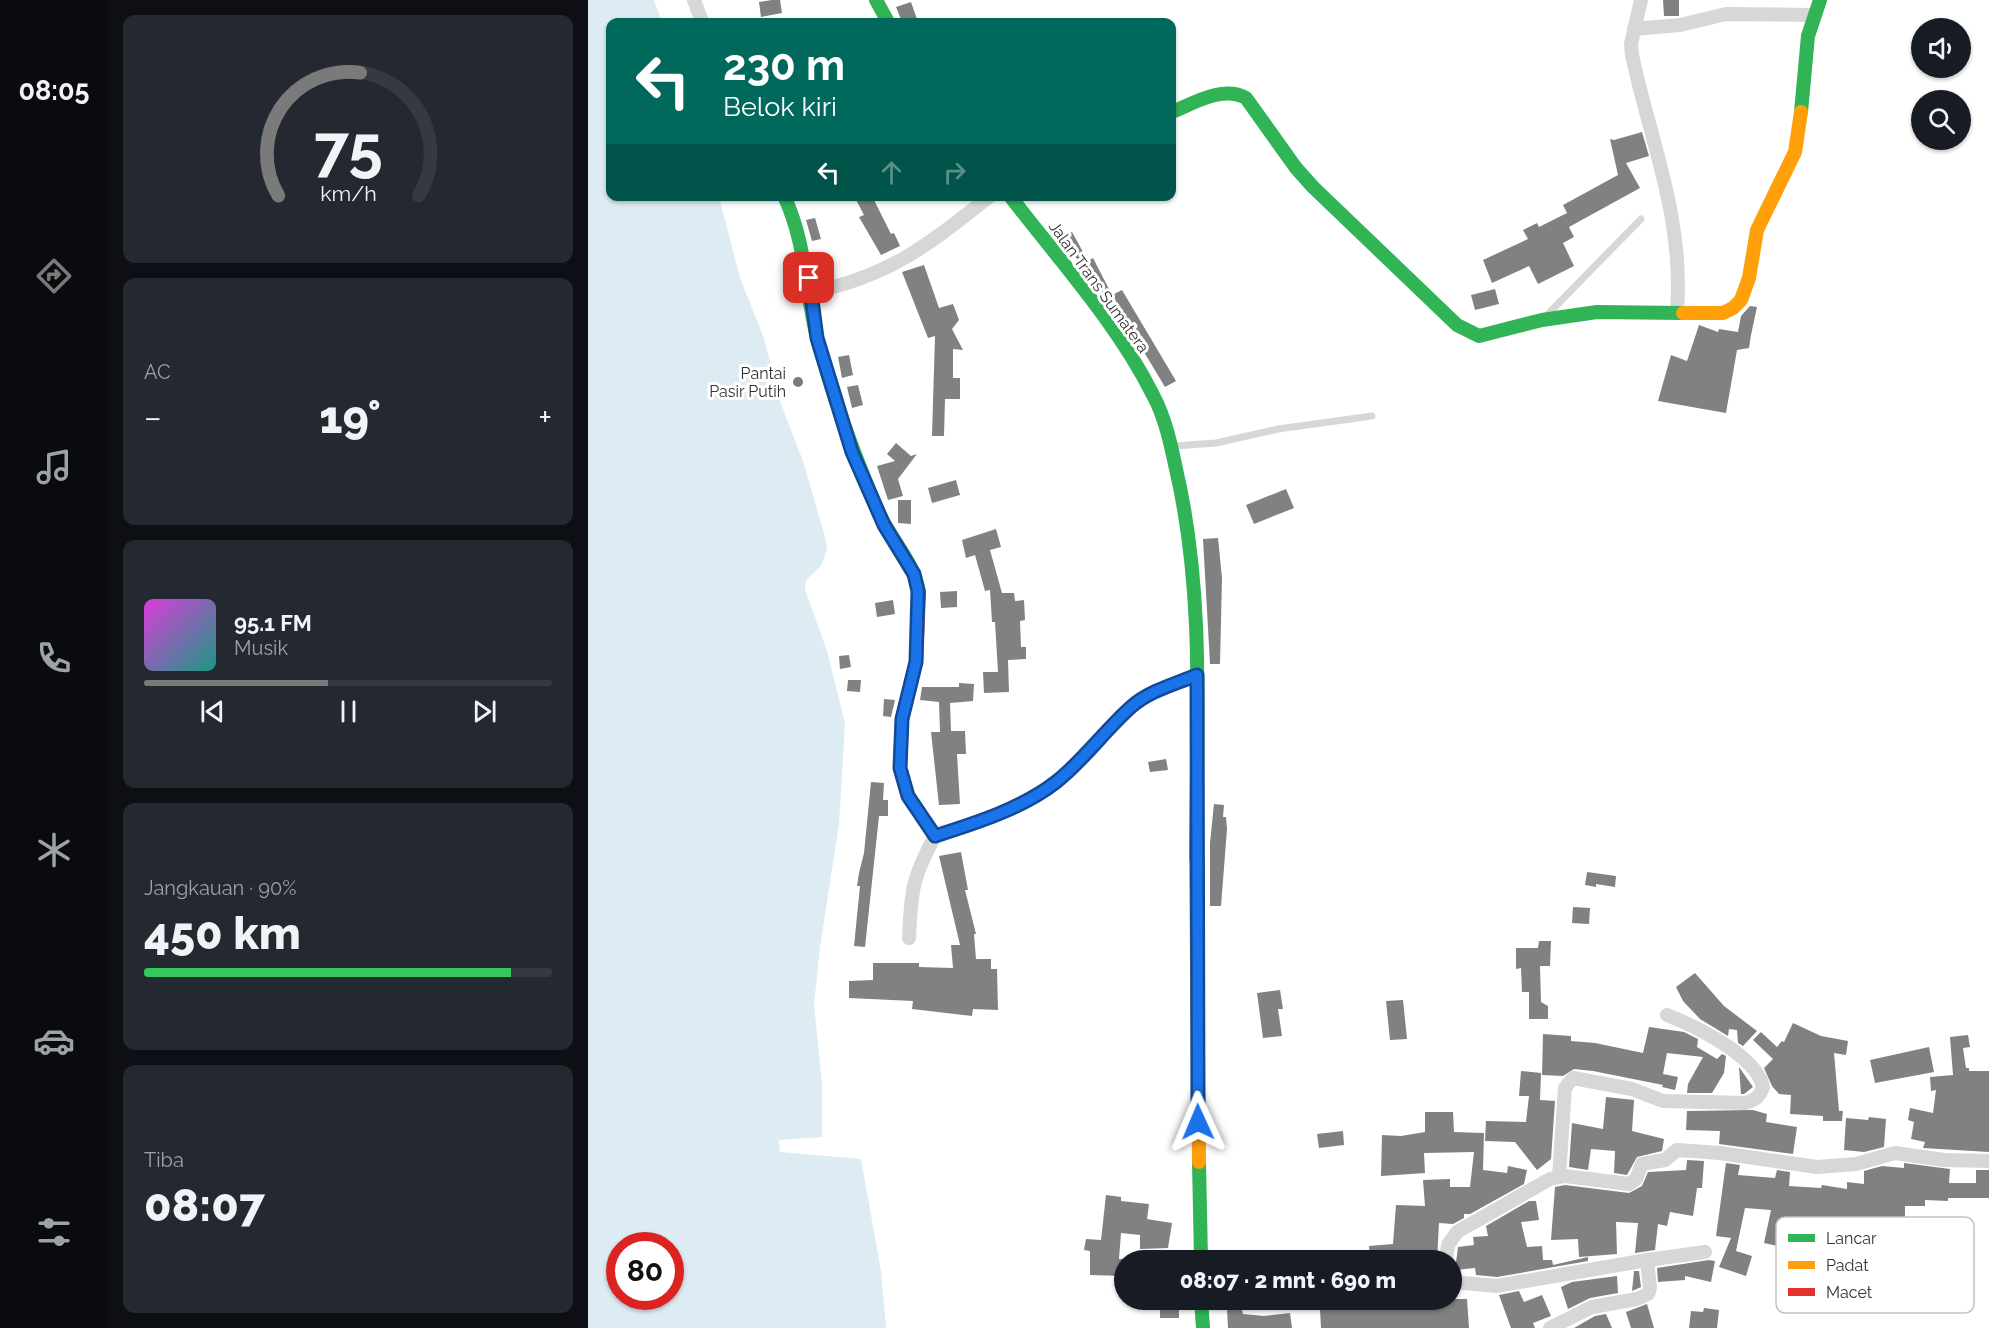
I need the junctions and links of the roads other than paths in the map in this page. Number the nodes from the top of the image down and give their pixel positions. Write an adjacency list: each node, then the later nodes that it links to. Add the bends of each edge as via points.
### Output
1 (694, 0): 6 (street)
2 (876, 0): 7 (main road)
3 (1641, 0): 8 (street)
4 (1820, 0): 5 (main road)
5 (1813, 15): 8 (street, via 1726,14 1680,25); 15 (main road, via 1806,38 1801,120 1794,153 1783,184 1757,230 1743,295 1736,308 1723,313)
6 (701, 18)
7 (886, 18)
8 (1634, 29): 15 (street, via 1632,55 1672,215 1679,269)
9 (1176, 110): 16 (main road, via 1218,94 1238,93 1246,98 1313,187 1457,325 1479,336)
10 (786, 201): 14 (main road)
11 (984, 201): 14 (street, via 919,251 866,278)
12 (1018, 201): 18 (main road, Jalan Trans Sumatera, via 1118,336 1154,396)
13 (1641, 219): 16 (lane)
14 (812, 292): 20 (main road, via 817,338 852,452 884,525 914,574 919,606 916,662 902,719 900,768 908,796)
15 (1677, 312): 16 (main road, via 1597,312)
16 (1542, 320)
17 (1372, 416): 18 (lane)
18 (1172, 447): 19 (main road, Jalan Trans Sumatera, via 1191,554)
19 (1197, 675): 20 (street, via 1132,706 1077,765 1034,796); 25 (main road, Jalan Trans Sumatera, via 1196,1030)
20 (935, 836): 21 (street, via 911,890)
21 (909, 938)
22 (1667, 1015): 24 (street, via 1732,1051 1760,1078 1761,1094 1744,1103 1667,1101 1632,1089 1573,1078 1565,1088)
23 (1989, 1161): 24 (street, via 1895,1153 1856,1164 1817,1167 1682,1150 1665,1160 1644,1163 1629,1184)
24 (1559, 1176): 26 (street, via 1457,1232)
25 (1201, 1250)
26 (1447, 1250)
27 (1706, 1252): 28 (street)
28 (1647, 1260): 29 (street, via 1497,1286); 32 (street, via 1648,1294 1592,1307)
29 (1462, 1283)
30 (1202, 1310): 31 (main road)
31 (1203, 1328)
32 (1550, 1328)

